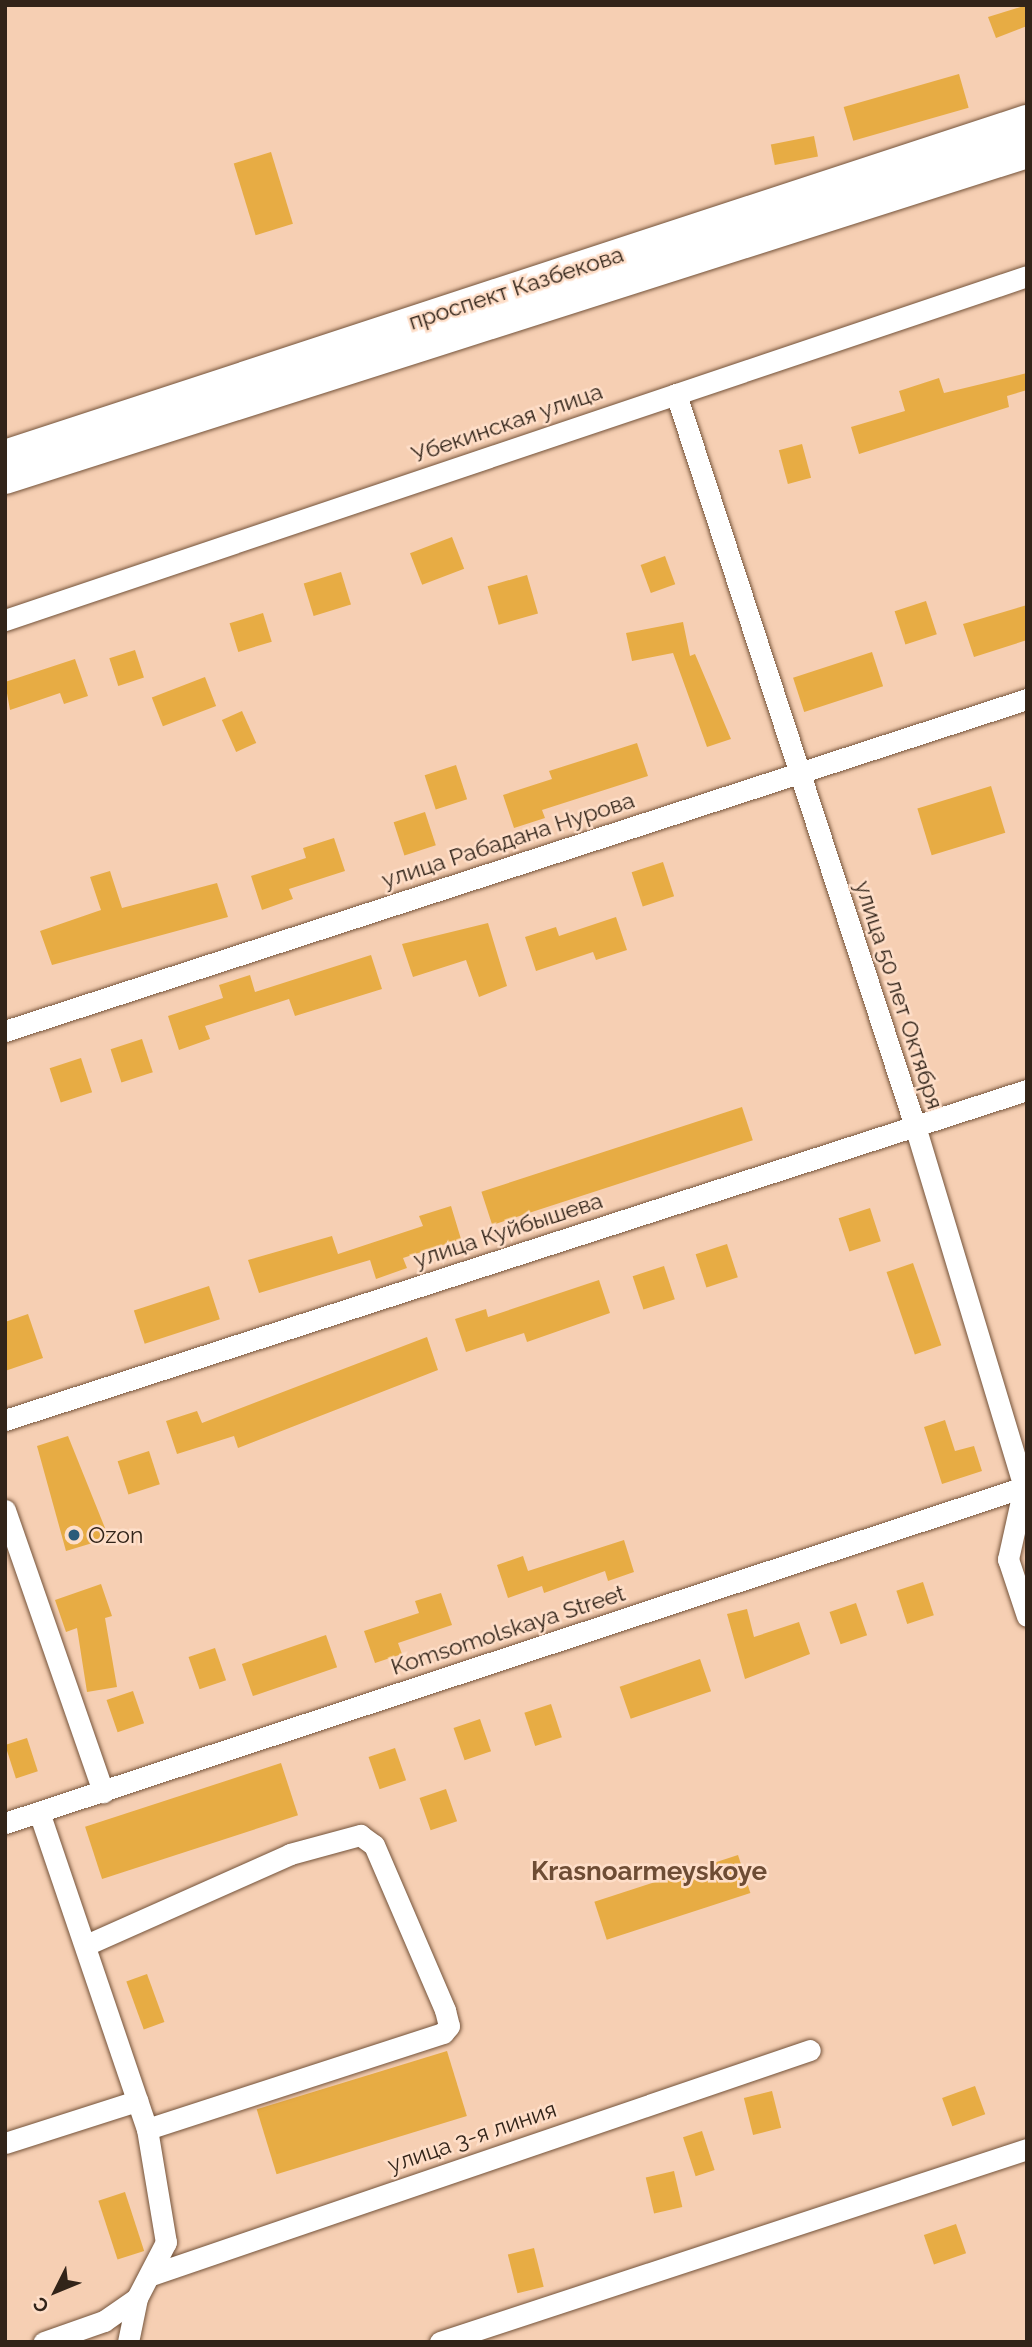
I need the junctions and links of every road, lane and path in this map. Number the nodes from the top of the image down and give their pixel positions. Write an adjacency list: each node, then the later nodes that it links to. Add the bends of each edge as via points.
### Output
1 (1027, 121): 5 (highway, проспект Казбекова)
2 (1027, 152): 6 (highway, проспект Казбекова)
3 (1027, 276): 4 (street, Убекинская улица)
4 (676, 394): 7 (street, Убекинская улица); 9 (street, улица 50 лет Октября)
5 (5, 456)
6 (5, 478)
7 (5, 620)
8 (1027, 699): 9 (street, улица Рабадана Нурова)
9 (797, 773): 10 (street, улица Рабадана Нурова); 12 (street, улица 50 лет Октября)
10 (5, 1031)
11 (1027, 1090): 12 (street, улица Куйбышева)
12 (915, 1126): 13 (street, улица Куйбышева); 14 (street, улица 50 лет Октября)
13 (5, 1419)
14 (1025, 1487): 16 (street, улица 50 лет Октября, via 1008,1559); 17 (street, Komsomolskaya Street)
15 (5, 1510): 17 (street)
16 (1027, 1616)
17 (103, 1792): 18 (street, Komsomolskaya Street)
18 (38, 1812): 19 (street, Komsomolskaya Street); 20 (street)
19 (5, 1823)
20 (86, 1945): 22 (street); 23 (street, via 290,1854 360,1835 374,1845 445,2010 449,2025 443,2033)
21 (810, 2050): 26 (street, улица 3-я линия)
22 (136, 2101): 23 (street); 24 (street)
23 (147, 2129): 26 (street, via 166,2242)
24 (5, 2143)
25 (1027, 2149): 30 (street)
26 (151, 2275): 27 (street)
27 (137, 2298): 28 (street, via 104,2321); 29 (street)
28 (44, 2342)
29 (128, 2342)
30 (440, 2342)

